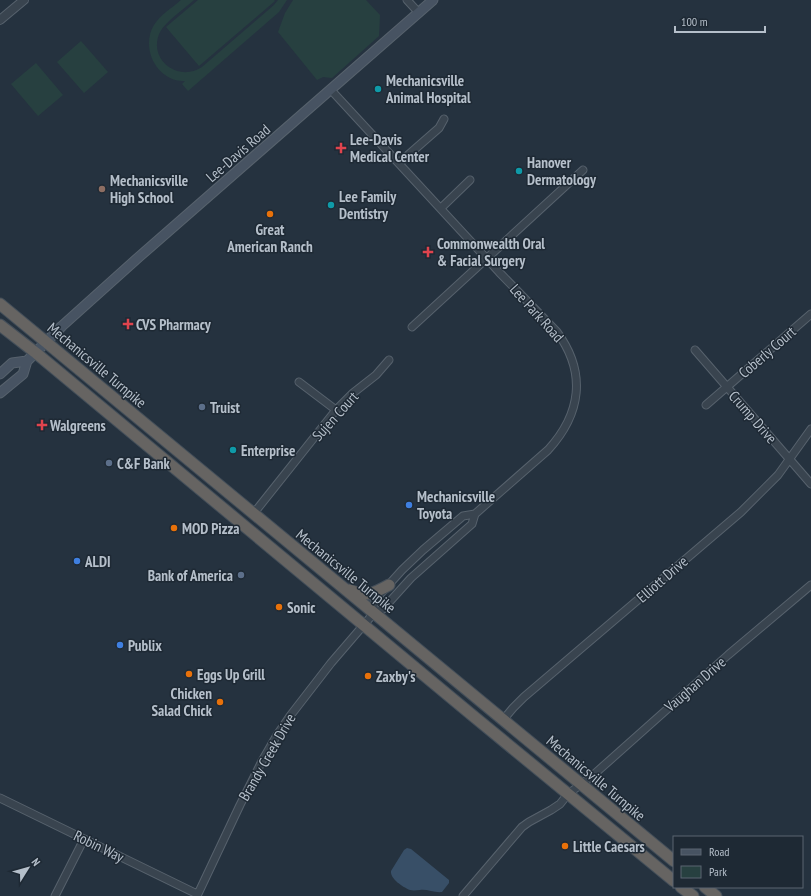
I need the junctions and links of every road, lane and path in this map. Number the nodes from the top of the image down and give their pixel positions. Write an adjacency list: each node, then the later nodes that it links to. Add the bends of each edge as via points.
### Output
1 (24, 0): 5 (street)
2 (407, 0): 4 (street)
3 (434, 0): 4 (main road, Lee-Davis Road)
4 (419, 13): 6 (main road, Lee-Davis Road)
5 (0, 20)
6 (331, 90): 8 (street, Lee Park Road); 17 (main road, Lee-Davis Road, via 140,256)
7 (444, 119): 8 (street, via 439,128)
8 (400, 163): 11 (street, Lee Park Road)
9 (583, 170): 12 (street)
10 (470, 180): 11 (street)
11 (440, 208): 12 (street, Lee Park Road)
12 (487, 259): 16 (street); 32 (street, Lee Park Road, via 564,341 574,364 577,385 570,419 556,441)
13 (0, 304): 17 (highway, Mechanicsville Turnpike)
14 (811, 314): 24 (street, Coberly Court)
15 (0, 325): 19 (highway, Mechanicsville Turnpike)
16 (412, 327)
17 (46, 342): 19 (main road, Lee-Davis Road); 31 (highway, Mechanicsville Turnpike)
18 (695, 350): 24 (street, Crump Drive)
19 (36, 352): 21 (main road, Lee-Davis Road); 37 (highway, Mechanicsville Turnpike)
20 (389, 360): 27 (street, Sujen Court, via 376,376)
21 (27, 361): 22 (main road, via 12,362); 25 (main road, Lee-Davis Road, via 23,374)
22 (0, 374)
23 (299, 382): 27 (street)
24 (727, 387): 26 (street, Coberly Court); 29 (street, Crump Drive)
25 (0, 393)
26 (706, 405)
27 (336, 410): 31 (street, Sujen Court)
28 (811, 428): 29 (street, Elliott Drive)
29 (790, 460): 30 (street, Crump Drive); 38 (street, Elliott Drive, via 741,512 524,698)
30 (811, 484)
31 (254, 513): 35 (highway, Mechanicsville Turnpike)
32 (475, 514): 33 (street, Lee Park Road, via 463,516 422,550); 36 (street, Lee Park Road, via 472,524 411,578 383,609)
33 (389, 585): 35 (highway, via 368,594); 36 (street, Lee Park Road, via 374,602)
34 (811, 585): 39 (street, Vaughan Drive)
35 (342, 587): 36 (highway, Mechanicsville Turnpike)
36 (374, 614): 37 (street, Brandy Creek Drive); 38 (highway, Mechanicsville Turnpike)
37 (363, 625): 40 (highway, Mechanicsville Turnpike); 47 (street, Brandy Creek Drive, via 277,735 243,798)
38 (503, 720): 39 (highway, Mechanicsville Turnpike)
39 (581, 784): 40 (street, Vaughan Drive); 43 (highway, Mechanicsville Turnpike)
40 (568, 794): 44 (highway, Mechanicsville Turnpike); 49 (street, Vaughan Drive, via 560,804 522,827)
41 (0, 798): 42 (street, Robin Way)
42 (84, 839): 47 (street, Robin Way); 48 (street)
43 (673, 861)
44 (673, 880)
45 (682, 888): 50 (highway)
46 (706, 888): 51 (highway)
47 (197, 895)
48 (55, 896)
49 (463, 896)
50 (693, 896)
51 (716, 896)

